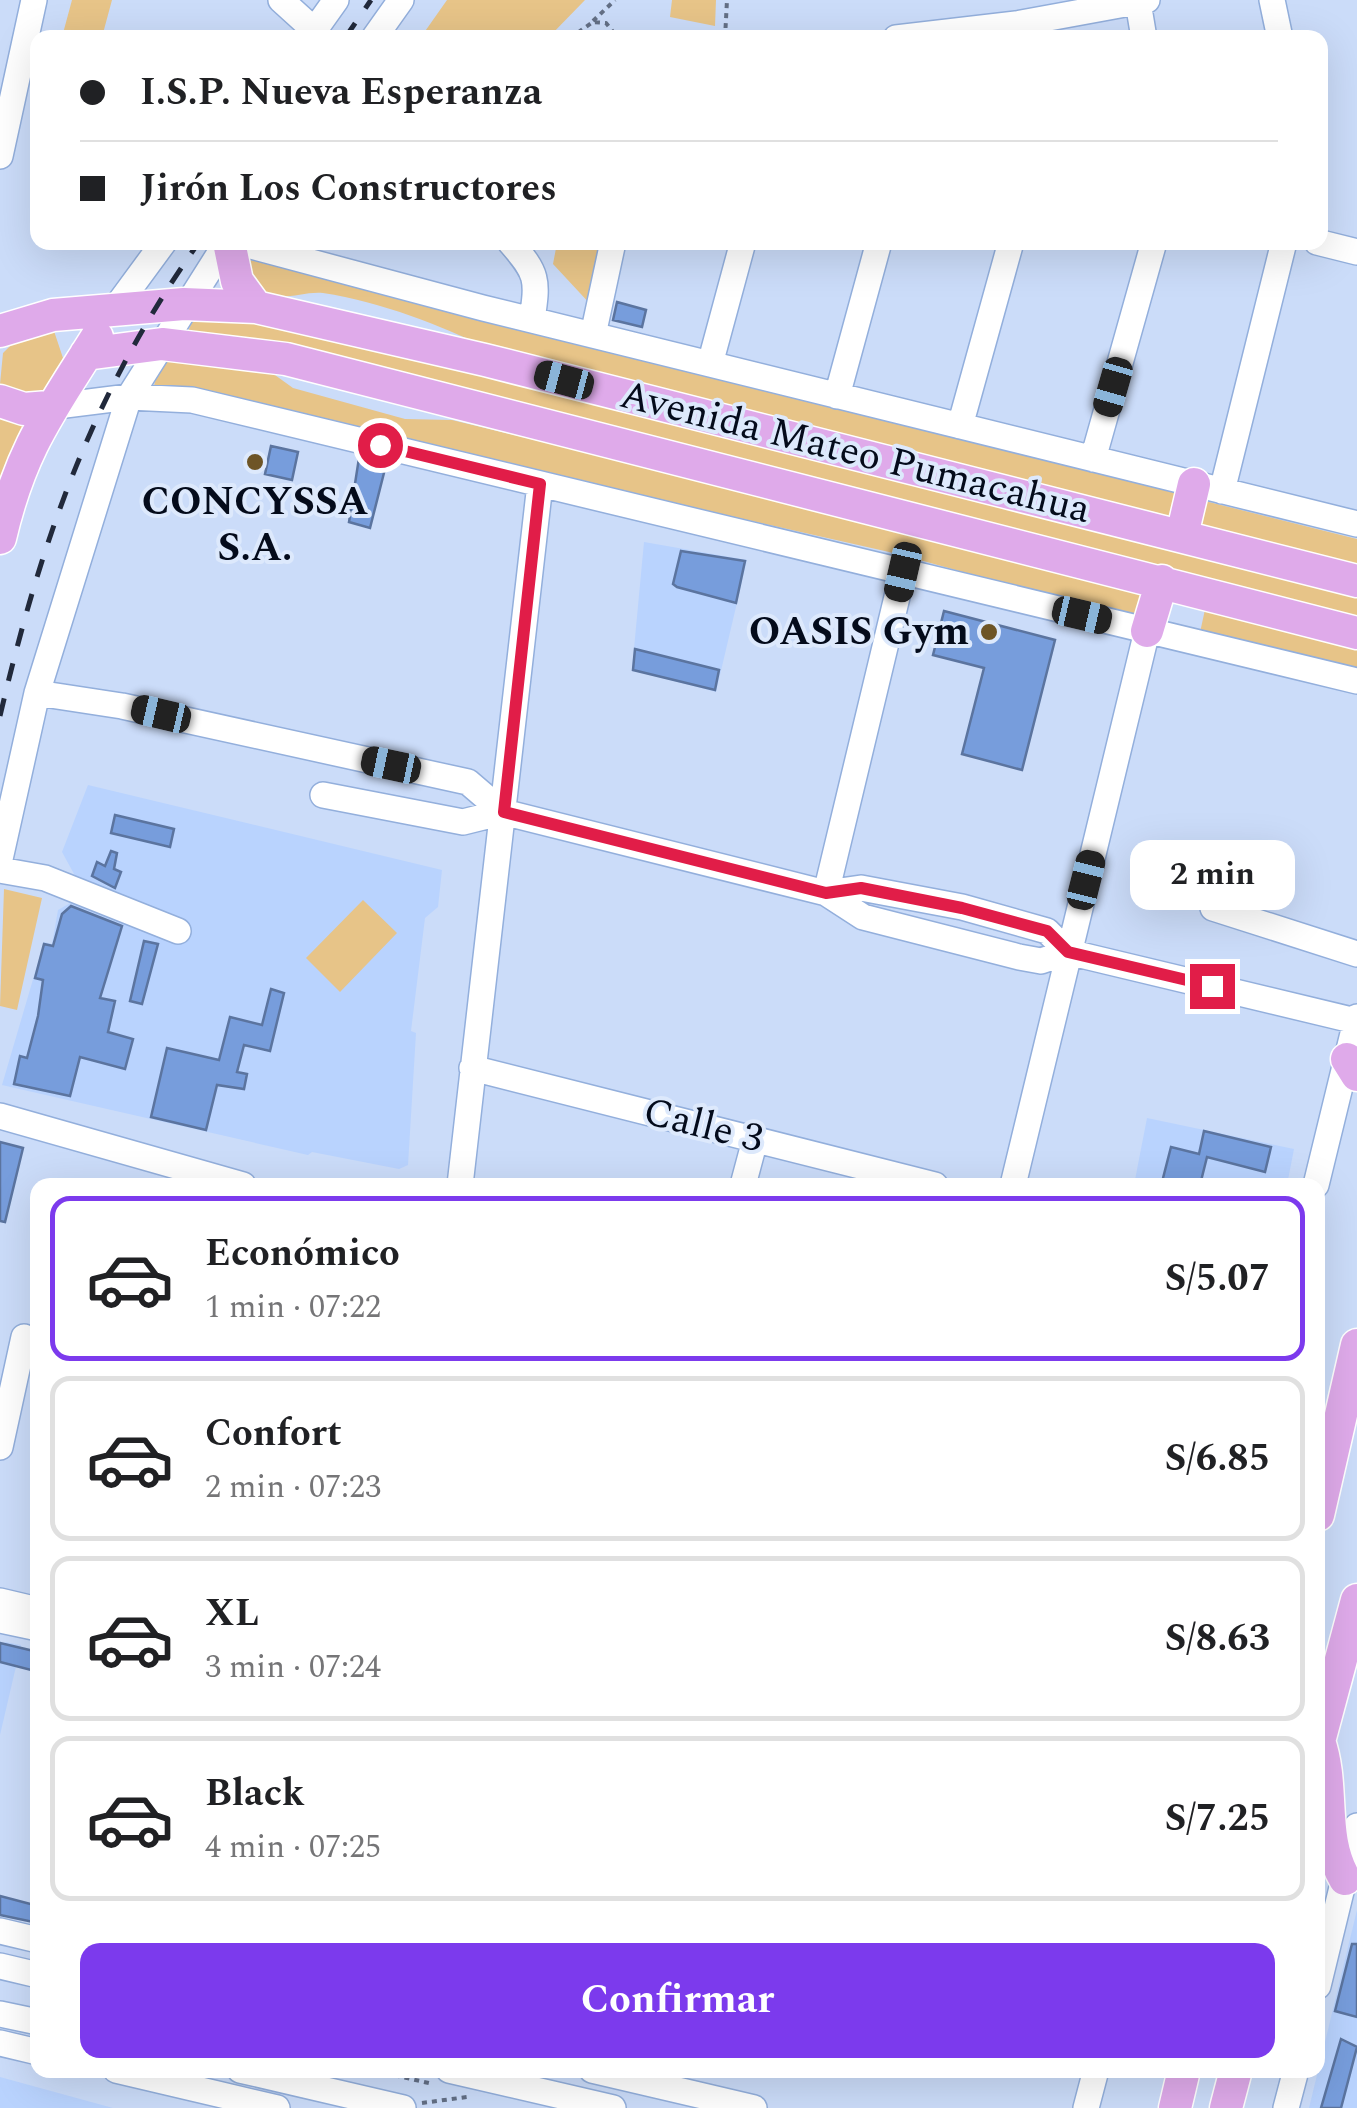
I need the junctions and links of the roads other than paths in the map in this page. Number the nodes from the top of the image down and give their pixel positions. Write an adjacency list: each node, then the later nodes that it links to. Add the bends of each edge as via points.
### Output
1 (34, 0): 14 (street)
2 (282, 0): 8 (street)
3 (336, 0): 9 (street)
4 (401, 0): 10 (street)
5 (1272, 0): 13 (street)
6 (1142, 1): 7 (street); 12 (street)
7 (1016, 21): 11 (street)
8 (308, 30)
9 (315, 30)
10 (380, 30)
11 (952, 30)
12 (1144, 30)
13 (1278, 30)
14 (10, 62): 15 (street)
15 (0, 156)
16 (1328, 245): 28 (street)
17 (158, 250): 31 (street)
18 (225, 250): 29 (street)
19 (232, 250): 30 (main road, via 237,281)
20 (262, 250): 33 (street, Avenida Mateo Pumacahua)
21 (523, 250): 33 (street, via 538,283)
22 (611, 250): 35 (street)
23 (740, 250): 37 (street)
24 (877, 250): 40 (street)
25 (1009, 250): 44 (street)
26 (1152, 250): 46 (street)
27 (1282, 250): 48 (street)
28 (1357, 252)
29 (184, 304): 30 (main road, Avenida Mateo Pumacahua); 31 (main road, Avenida Mateo Pumacahua); 36 (street)
30 (256, 307): 39 (main road, Avenida Mateo Pumacahua)
31 (114, 310): 32 (main road, Avenida Mateo Pumacahua); 38 (main road)
32 (53, 315): 34 (main road, Avenida Mateo Pumacahua); 38 (main road)
33 (532, 320): 35 (street, Avenida Mateo Pumacahua)
34 (0, 331)
35 (593, 335): 37 (street, Avenida Mateo Pumacahua)
36 (162, 344): 38 (main road, Avenida Mateo Pumacahua); 41 (street); 45 (main road, Avenida Mateo Pumacahua, via 286,359)
37 (710, 364): 40 (street, Avenida Mateo Pumacahua)
38 (77, 367): 43 (main road)
39 (564, 380): 45 (main road); 50 (main road, Avenida Mateo Pumacahua)
40 (837, 396): 44 (street, Avenida Mateo Pumacahua)
41 (129, 397): 43 (street); 47 (street, via 192,400); 58 (street)
42 (0, 401): 43 (main road, via 24,409)
43 (49, 407): 51 (main road, via 15,478)
44 (960, 426): 46 (street, Avenida Mateo Pumacahua)
45 (553, 427): 53 (main road, Avenida Mateo Pumacahua)
46 (1093, 459): 48 (street, Avenida Mateo Pumacahua)
47 (540, 484): 52 (street); 60 (street)
48 (1208, 487): 49 (street, Avenida Mateo Pumacahua); 50 (main road)
49 (1355, 516)
50 (1182, 535): 54 (main road, Avenida Mateo Pumacahua)
51 (0, 538)
52 (903, 572): 55 (street); 63 (street)
53 (1162, 581): 55 (main road); 56 (main road, Avenida Mateo Pumacahua)
54 (1357, 581)
55 (1147, 630): 57 (street); 66 (street)
56 (1357, 633)
57 (1357, 681)
58 (37, 693): 60 (street, via 468,782); 61 (street)
59 (323, 795): 60 (street, via 463,822)
60 (504, 812): 63 (street); 70 (street)
61 (0, 860)
62 (0, 870): 65 (street, via 45,878)
63 (826, 893): 66 (street, via 863,917 1019,957 1041,961)
64 (1212, 908): 67 (street)
65 (178, 931)
66 (1068, 952): 68 (street); 77 (street)
67 (1357, 954)
68 (1356, 1019): 69 (street)
69 (1352, 1067): 78 (street)
70 (472, 1068): 72 (street, Calle 3); 74 (street)
71 (0, 1116): 73 (street)
72 (755, 1140): 75 (street); 76 (street, Calle 3)
73 (217, 1178)
74 (461, 1178)
75 (745, 1178)
76 (907, 1178)
77 (1014, 1178)
78 (1318, 1178)
79 (21, 1336): 81 (street)
80 (1357, 1345): 82 (main road)
81 (0, 1448)
82 (1325, 1484)
83 (1357, 1600): 88 (main road)
84 (0, 1601): 85 (street)
85 (30, 1608)
86 (0, 1620): 87 (street)
87 (30, 1626)
88 (1325, 1717)
89 (1325, 1770): 91 (main road, via 1330,1846)
90 (1357, 1826): 91 (street)
91 (1351, 1880): 94 (street)
92 (0, 1931): 93 (street)
93 (30, 1938)
94 (1325, 1964)
95 (0, 1966): 96 (street)
96 (30, 1973)
97 (0, 2014): 98 (street)
98 (30, 2020)
99 (0, 2043): 100 (street)
100 (30, 2050)
101 (150, 2078): 111 (street)
102 (282, 2078): 109 (street)
103 (484, 2078): 112 (street)
104 (626, 2078): 113 (street)
105 (1094, 2078): 114 (street)
106 (1182, 2078): 115 (main road)
107 (1234, 2078): 116 (main road)
108 (1294, 2078): 117 (street)
109 (351, 2091): 110 (street)
110 (408, 2106)
111 (277, 2108)
112 (613, 2108)
113 (754, 2108)
114 (1086, 2108)
115 (1175, 2108)
116 (1226, 2108)
117 (1286, 2108)

